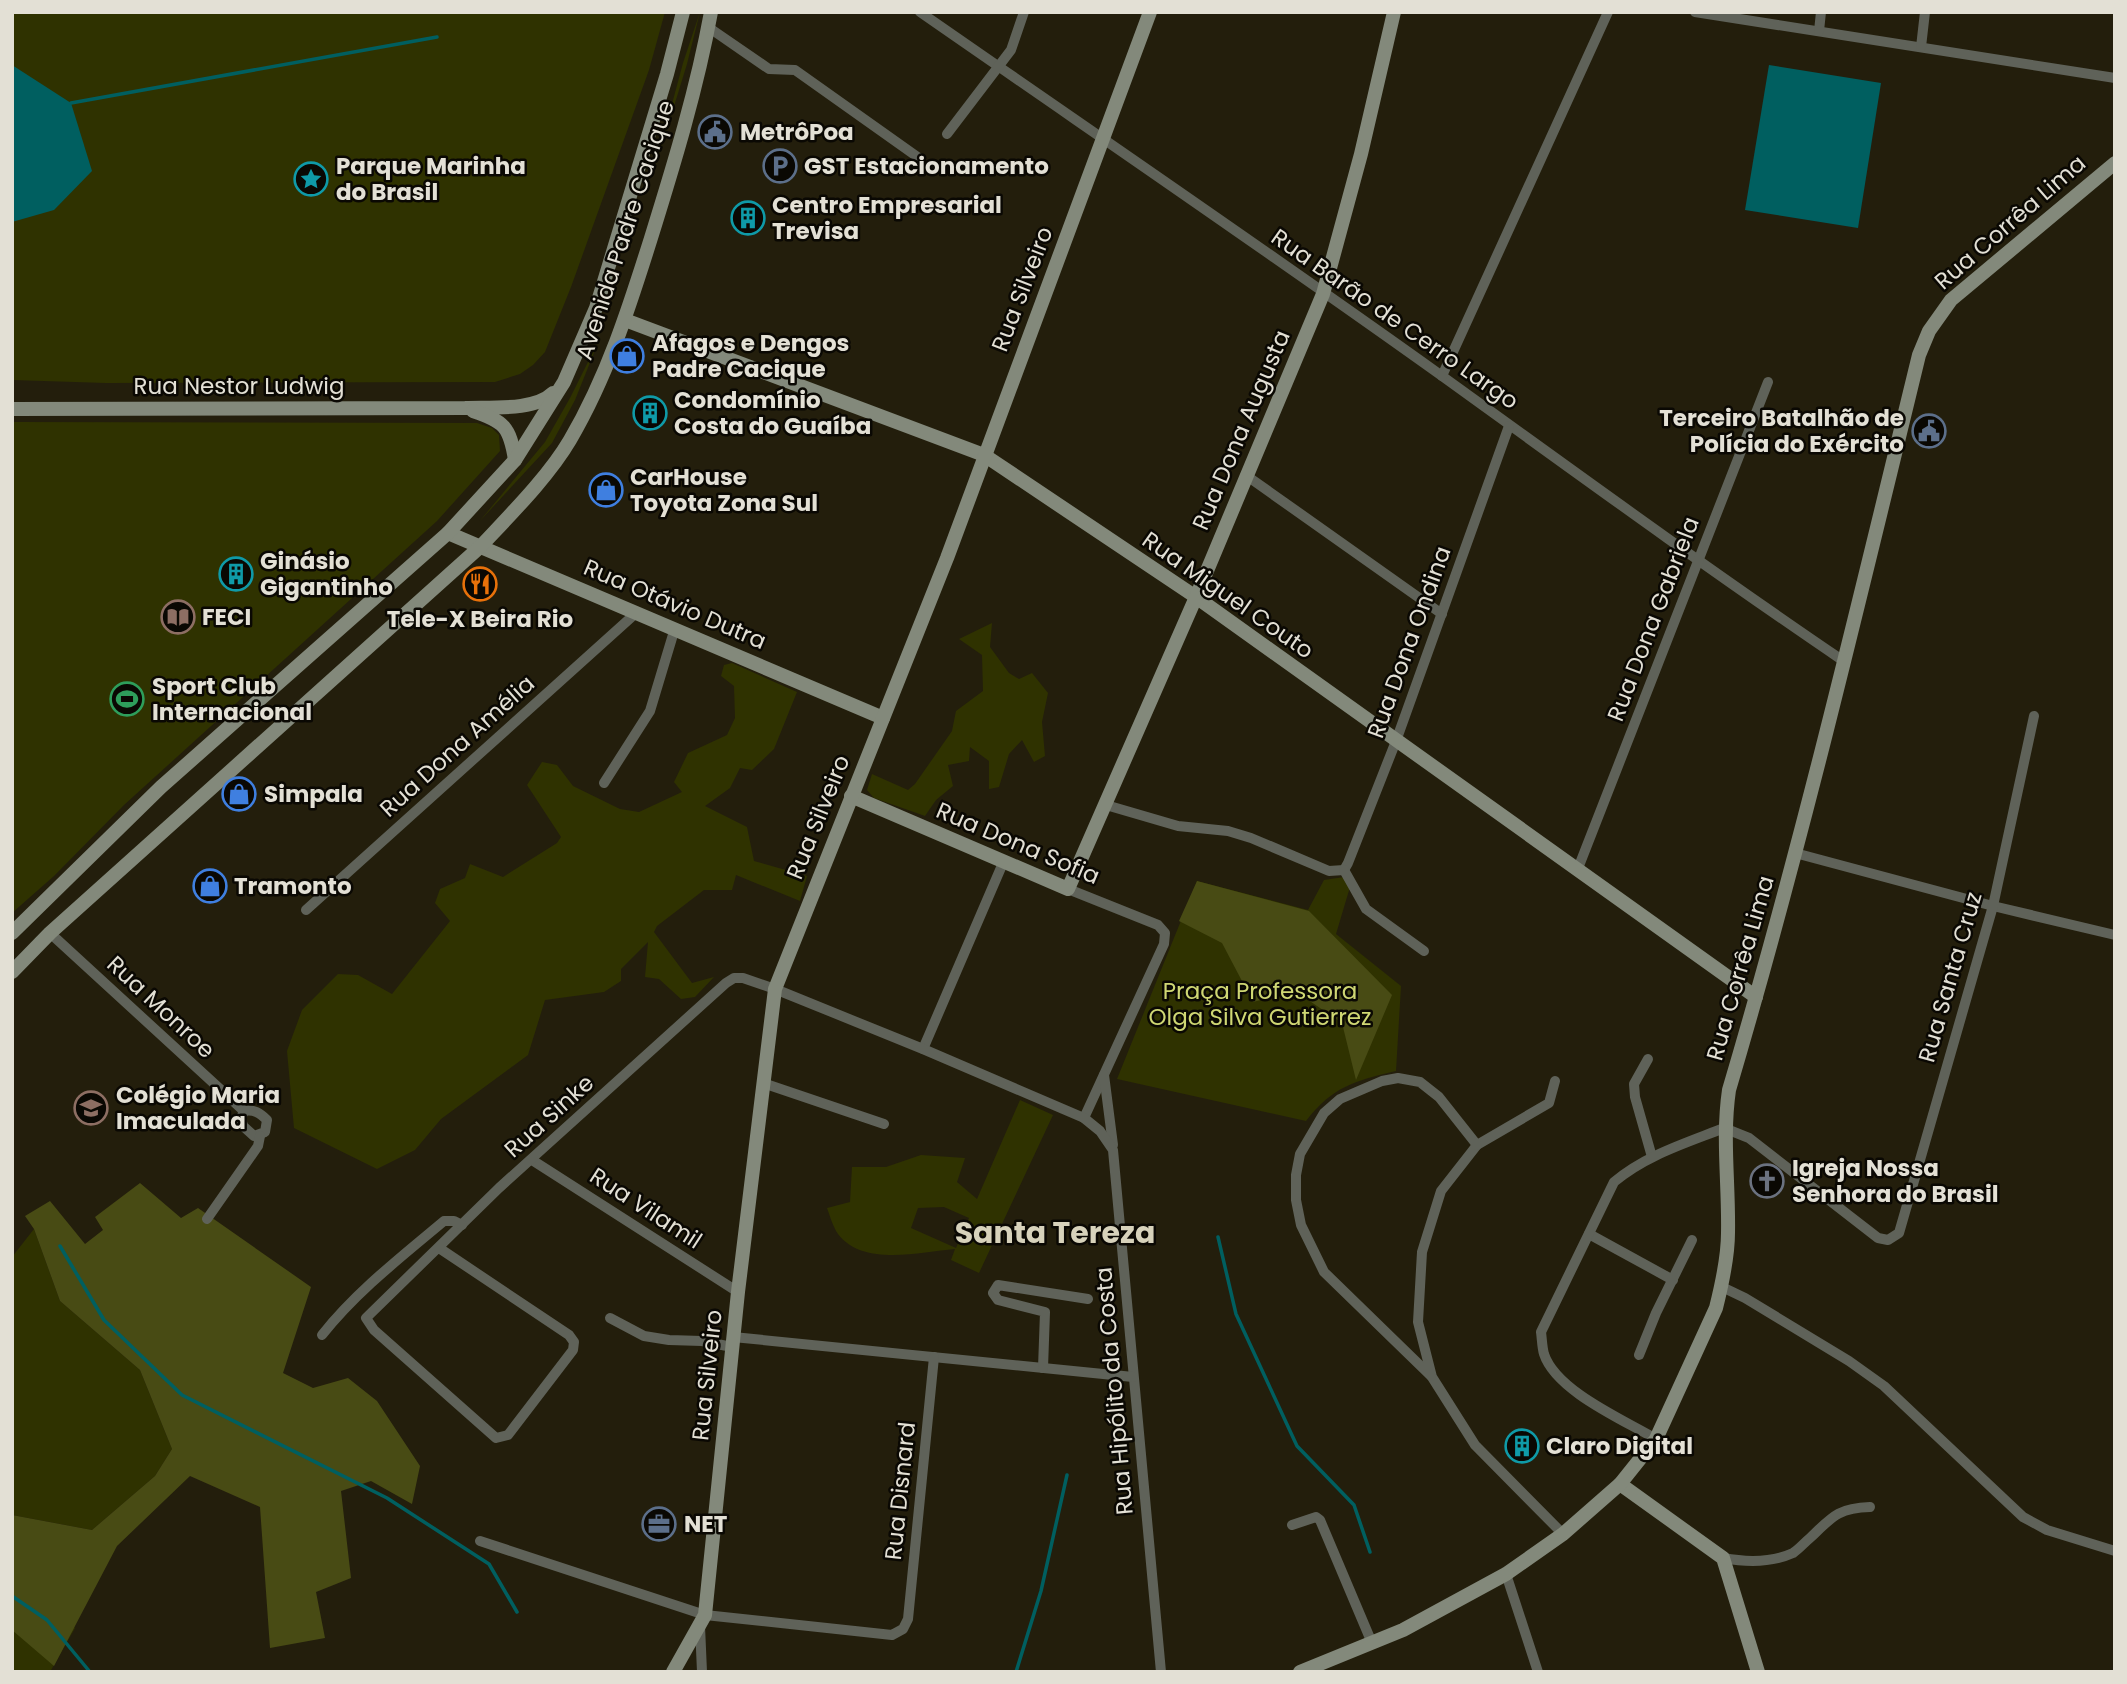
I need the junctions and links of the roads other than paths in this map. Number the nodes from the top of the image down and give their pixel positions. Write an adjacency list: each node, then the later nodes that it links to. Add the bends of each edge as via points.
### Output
1 (683, 12): 22 (street, Avenida Padre Cacique, via 596,308)
2 (920, 12): 13 (street, Rua Barão de Cerro Largo)
3 (1024, 12): 13 (street, via 1011,50)
4 (1150, 12): 16 (street, Rua Silveiro)
5 (1394, 12): 19 (street, Rua Dona Augusta)
6 (1608, 12): 21 (street)
7 (1695, 12): 11 (street)
8 (1821, 12): 11 (street)
9 (1925, 12): 12 (street)
10 (709, 20): 17 (street, via 769,69 795,69); 20 (street, Avenida Padre Cacique, via 685,125)
11 (1819, 31): 12 (street)
12 (1921, 47): 14 (street)
13 (998, 66): 15 (street); 16 (street, Rua Barão de Cerro Largo)
14 (2115, 78)
15 (947, 134)
16 (1103, 137): 19 (street, Rua Barão de Cerro Largo); 27 (street, Rua Silveiro)
17 (919, 158)
18 (2115, 163): 37 (street, Rua Corrêa Lima, via 1951,300 1929,331 1919,355)
19 (1323, 294): 21 (street, Rua Barão de Cerro Largo); 29 (street, Rua Dona Augusta)
20 (625, 320): 27 (street, Rua Miguel Couto); 31 (street, Avenida Padre Cacique, via 569,442)
21 (1442, 376): 26 (street, Rua Barão de Cerro Largo)
22 (564, 382): 24 (street, Rua Nestor Ludwig, via 540,402); 28 (street, Avenida Padre Cacique)
23 (1768, 382): 32 (street, Rua Dona Gabriela)
24 (465, 408): 25 (street, Rua Nestor Ludwig); 28 (street, Rua Nestor Ludwig, via 495,418 508,431)
25 (12, 409)
26 (1509, 426): 32 (street, Rua Barão de Cerro Largo); 35 (street, Rua Dona Ondina)
27 (984, 455): 33 (street, Rua Miguel Couto); 39 (street, Rua Silveiro)
28 (515, 460): 30 (street, Avenida Padre Cacique)
29 (1247, 476): 33 (street, Rua Dona Augusta); 35 (street)
30 (448, 533): 31 (street, Rua Otávio Dutra); 51 (street, Avenida Padre Cacique, via 161,787)
31 (481, 546): 34 (street, Rua Otávio Dutra); 52 (street, Avenida Padre Cacique)
32 (1698, 562): 37 (street, Rua Barão de Cerro Largo); 47 (street, Rua Dona Gabriela)
33 (1196, 597): 40 (street, Rua Miguel Couto); 43 (street, Rua Dona Augusta)
34 (636, 613): 36 (street, Rua Otávio Dutra); 50 (street, Rua Dona Amélia)
35 (1442, 614): 40 (street, Rua Dona Ondina)
36 (675, 628): 39 (street, Rua Otávio Dutra); 41 (street, via 650,710)
37 (1844, 662): 44 (street, Rua Corrêa Lima)
38 (2034, 716): 49 (street, Rua Santa Cruz)
39 (883, 718): 42 (street, Rua Silveiro)
40 (1396, 741): 46 (street, Rua Dona Ondina); 47 (street, Rua Miguel Couto)
41 (604, 783)
42 (851, 796): 45 (street, Rua Dona Sofia); 56 (street, Rua Silveiro)
43 (1106, 805): 46 (street, via 1178,826 1228,831 1329,871); 48 (street, Rua Dona Augusta)
44 (1795, 853): 49 (street); 57 (street, Rua Corrêa Lima)
45 (1003, 863): 48 (street, Rua Dona Sofia); 58 (street)
46 (1343, 870): 54 (street, via 1366,909)
47 (1577, 871): 57 (street, Rua Miguel Couto)
48 (1068, 889): 60 (street, Rua Dona Sofia, via 1158,925 1164,933 1164,944)
49 (1993, 906): 53 (street); 66 (street, Rua Santa Cruz, via 1899,1233 1888,1240 1878,1238 1749,1138)
50 (306, 910)
51 (12, 933)
52 (50, 933): 55 (street, Avenida Padre Cacique); 63 (street, Rua Monroe)
53 (2115, 935)
54 (1424, 951)
55 (12, 972)
56 (775, 989): 58 (street); 62 (street, Rua Silveiro); 71 (street, Rua Sinke, via 743,978 726,983)
57 (1756, 997): 66 (street, Rua Corrêa Lima, via 1729,1090)
58 (923, 1049): 64 (street)
59 (1648, 1059): 70 (street, via 1634,1084)
60 (1104, 1075): 64 (street); 69 (street, Rua Hipólito da Costa)
61 (1555, 1080): 68 (street, via 1549,1103)
62 (763, 1083): 65 (street); 79 (street, Rua Silveiro)
63 (244, 1111): 67 (street, Rua Monroe, via 243,1126); 67 (street, Rua Monroe, via 267,1119)
64 (1084, 1118): 69 (street)
65 (884, 1124)
66 (1724, 1128): 70 (street); 78 (street, Rua Corrêa Lima, via 1728,1234)
67 (260, 1136): 72 (street, via 258,1146)
68 (1478, 1145): 88 (street, via 1441,1191 1422,1252 1418,1322); 88 (street, via 1439,1097 1420,1082 1398,1078 1340,1099 1324,1113 1300,1154 1296,1200 1301,1225 1324,1272)
69 (1113, 1150): 87 (street, Rua Hipólito da Costa)
70 (1652, 1157): 74 (street, via 1614,1182)
71 (532, 1160): 73 (street, Rua Sinke); 79 (street, Rua Vilamil)
72 (207, 1219)
73 (462, 1225): 76 (street, Rua Sinke); 82 (street, via 444,1221 338,1314)
74 (1589, 1234): 77 (street); 89 (street, via 1541,1332 1544,1354 1569,1388)
75 (1692, 1240): 77 (street)
76 (439, 1248): 76 (street, Rua Sinke, via 366,1318 496,1438 502,1438 573,1350 574,1342)
77 (1673, 1280): 84 (street)
78 (1722, 1287): 89 (street, Rua Corrêa Lima); 95 (street, via 1884,1386 2023,1517 2047,1530)
79 (738, 1292): 83 (street, Rua Silveiro)
80 (1088, 1299): 86 (street, via 998,1285 993,1293 999,1300 1045,1312)
81 (610, 1318): 83 (street, via 644,1336)
82 (321, 1335)
83 (733, 1342): 85 (street); 98 (street, Rua Silveiro)
84 (1639, 1355)
85 (934, 1357): 86 (street); 98 (street, Rua Disnard, via 908,1619 903,1629 892,1634)
86 (1043, 1368): 87 (street)
87 (1133, 1377): 102 (street, Rua Hipólito da Costa)
88 (1432, 1377): 93 (street, via 1475,1445)
89 (1656, 1439): 90 (street, Rua Corrêa Lima)
90 (1620, 1484): 93 (street, Rua Corrêa Lima); 96 (street)
91 (1870, 1507): 96 (street, via 1836,1514 1793,1552 1742,1562)
92 (1293, 1525): 99 (street, via 1316,1517 1320,1520)
93 (1563, 1534): 97 (street, Rua Corrêa Lima)
94 (480, 1541): 98 (street)
95 (2115, 1551)
96 (1723, 1558): 105 (street)
97 (1506, 1574): 99 (street, Rua Corrêa Lima); 104 (street)
98 (703, 1620): 100 (street, Rua Silveiro); 101 (street)
99 (1372, 1643): 103 (street, Rua Corrêa Lima)
100 (673, 1672)
101 (702, 1672)
102 (1161, 1672)
103 (1300, 1672)
104 (1538, 1672)
105 (1758, 1672)

